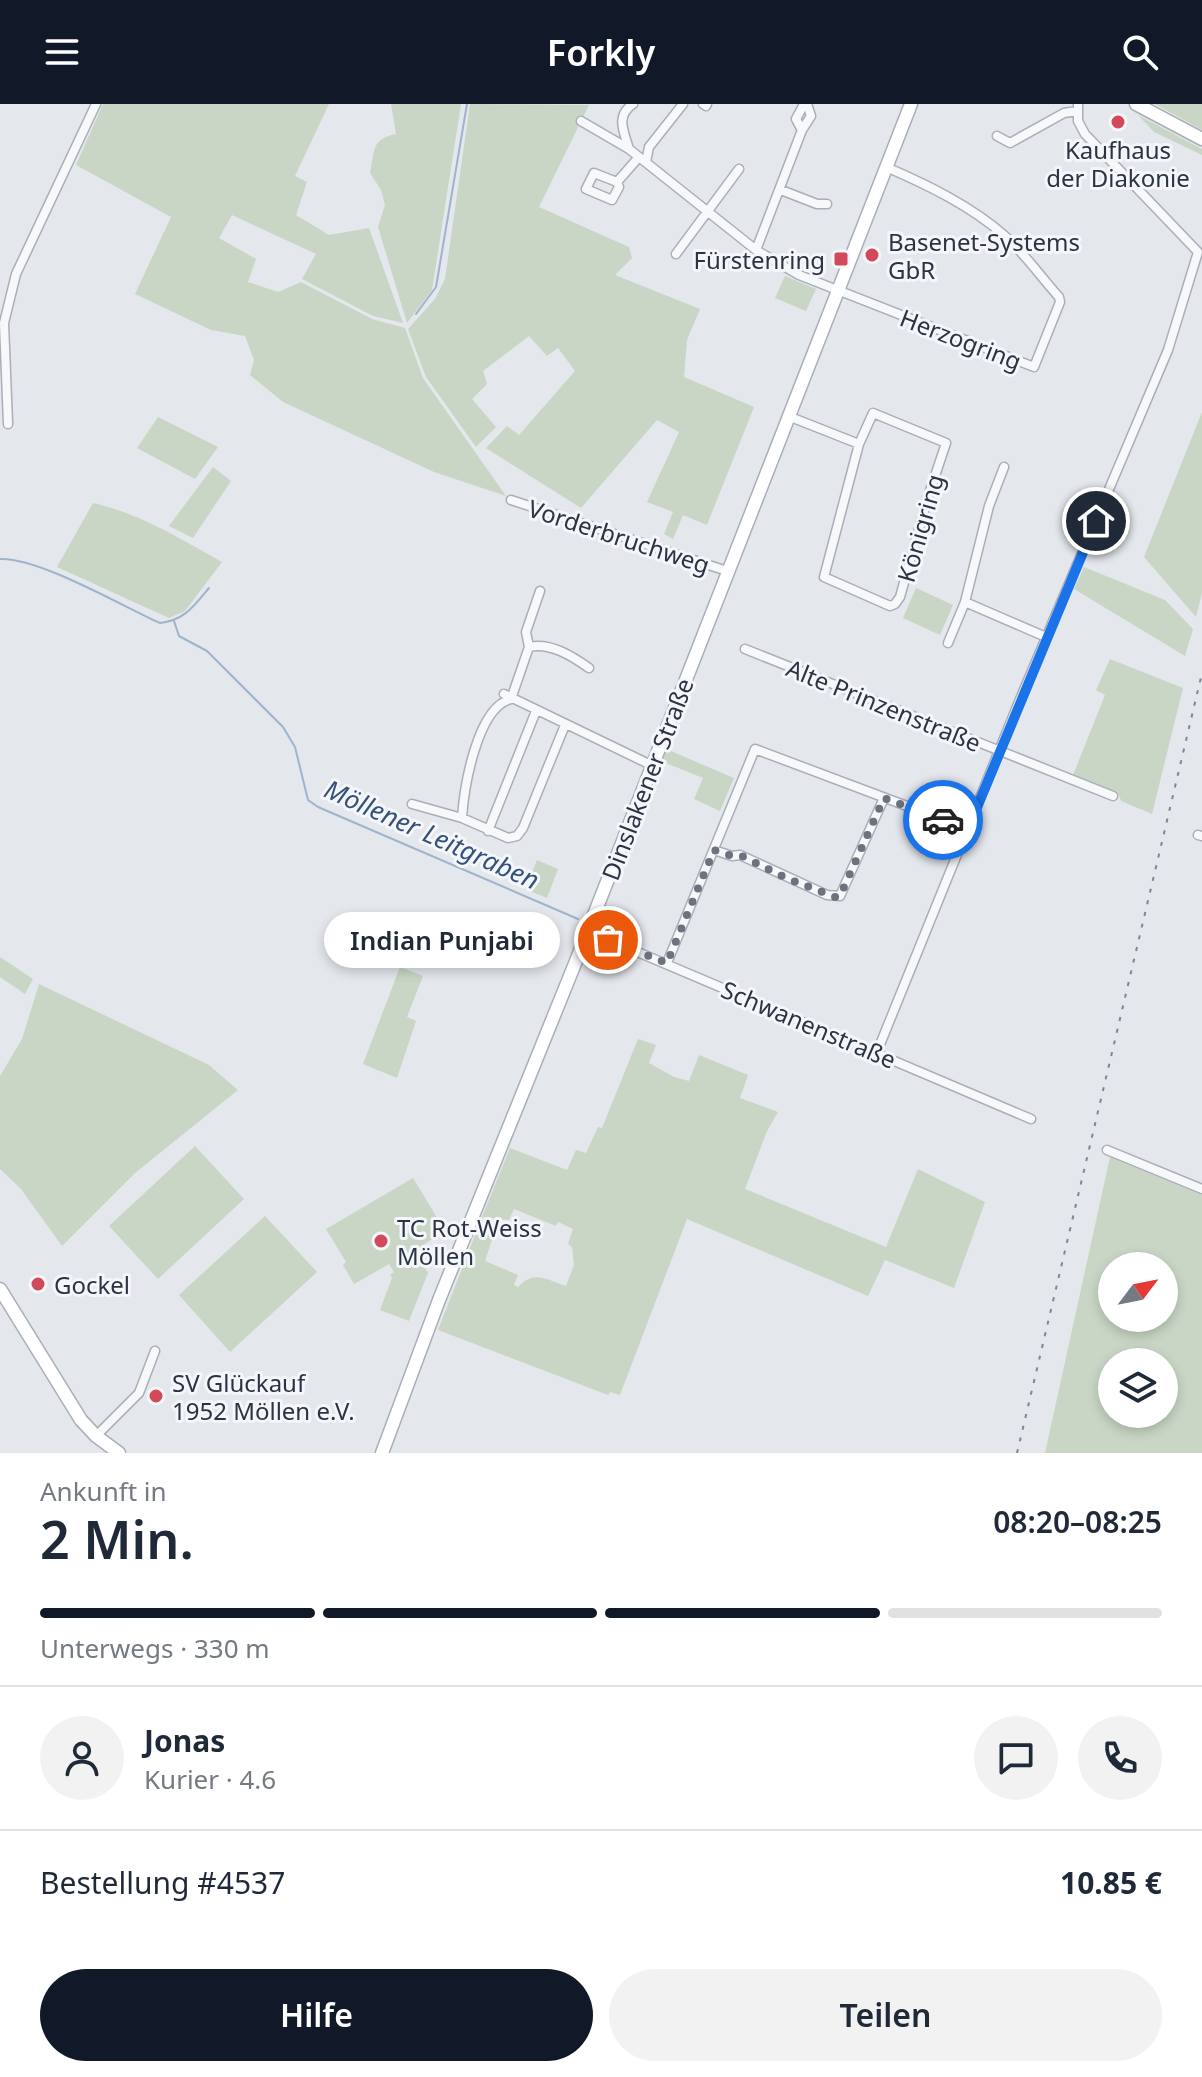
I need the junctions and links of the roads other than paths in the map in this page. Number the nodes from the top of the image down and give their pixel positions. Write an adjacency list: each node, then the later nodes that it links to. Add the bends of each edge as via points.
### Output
1 (96, 104): 22 (street, via 16,274)
2 (633, 104): 11 (street, via 625,109 621,124)
3 (683, 104): 12 (street)
4 (806, 104): 16 (street, via 811,116)
5 (911, 104): 13 (main road, Dinslakener Straße)
6 (1136, 104): 10 (main road)
7 (1078, 108): 9 (street, via 1010,143); 31 (street, via 1085,134 1198,252 1168,350)
8 (581, 121): 11 (street)
9 (997, 136)
10 (1202, 139)
11 (629, 149): 12 (street)
12 (642, 159): 15 (street); 18 (street)
13 (886, 167): 21 (main road, Dinslakener Straße); 21 (street, Herzogring, via 981,217 1006,237 1060,302 1034,367)
14 (739, 169): 18 (street)
15 (617, 182)
16 (781, 190): 17 (street); 19 (street)
17 (827, 204)
18 (708, 211): 19 (street); 20 (street)
19 (756, 250): 21 (street)
20 (676, 254)
21 (838, 291): 23 (main road, Dinslakener Straße)
22 (2, 323): 24 (street)
23 (788, 416): 25 (street); 28 (main road, Dinslakener Straße)
24 (8, 424)
25 (859, 444): 25 (street, Königring, via 873,413 946,443 900,597 890,606 824,577)
26 (1004, 467): 30 (street)
27 (511, 500): 28 (street, Vorderbruchweg)
28 (727, 571): 40 (main road, Dinslakener Straße)
29 (540, 591): 33 (street, via 526,632)
30 (965, 602): 31 (street); 32 (street)
31 (1046, 637): 39 (street)
32 (948, 643)
33 (529, 647): 35 (street, via 540,644); 36 (street)
34 (745, 649): 39 (street, Alte Prinzenstraße)
35 (589, 668)
36 (508, 696): 37 (street); 44 (street, via 480,737 469,765)
37 (536, 711): 38 (street); 46 (street)
38 (565, 725): 40 (street); 46 (street, via 517,836)
39 (999, 752): 41 (street, Alte Prinzenstraße); 45 (street)
40 (651, 765): 48 (main road, Dinslakener Straße)
41 (1113, 796)
42 (884, 798): 45 (street); 47 (street, via 840,896 827,895 740,855); 47 (street, via 755,749)
43 (412, 804): 44 (street)
44 (462, 818): 46 (street)
45 (968, 829): 50 (street)
46 (488, 831)
47 (714, 850): 49 (street)
48 (588, 931): 49 (street, Schwanenstraße); 58 (main road, Dinslakener Straße)
49 (667, 963): 50 (street, Schwanenstraße)
50 (877, 1052): 51 (street, Schwanenstraße)
51 (1031, 1119)
52 (1107, 1150): 53 (street)
53 (1202, 1189)
54 (0, 1289): 56 (main road)
55 (155, 1351): 56 (street, via 139,1393)
56 (96, 1436): 57 (main road)
57 (119, 1453)
58 (382, 1453)

